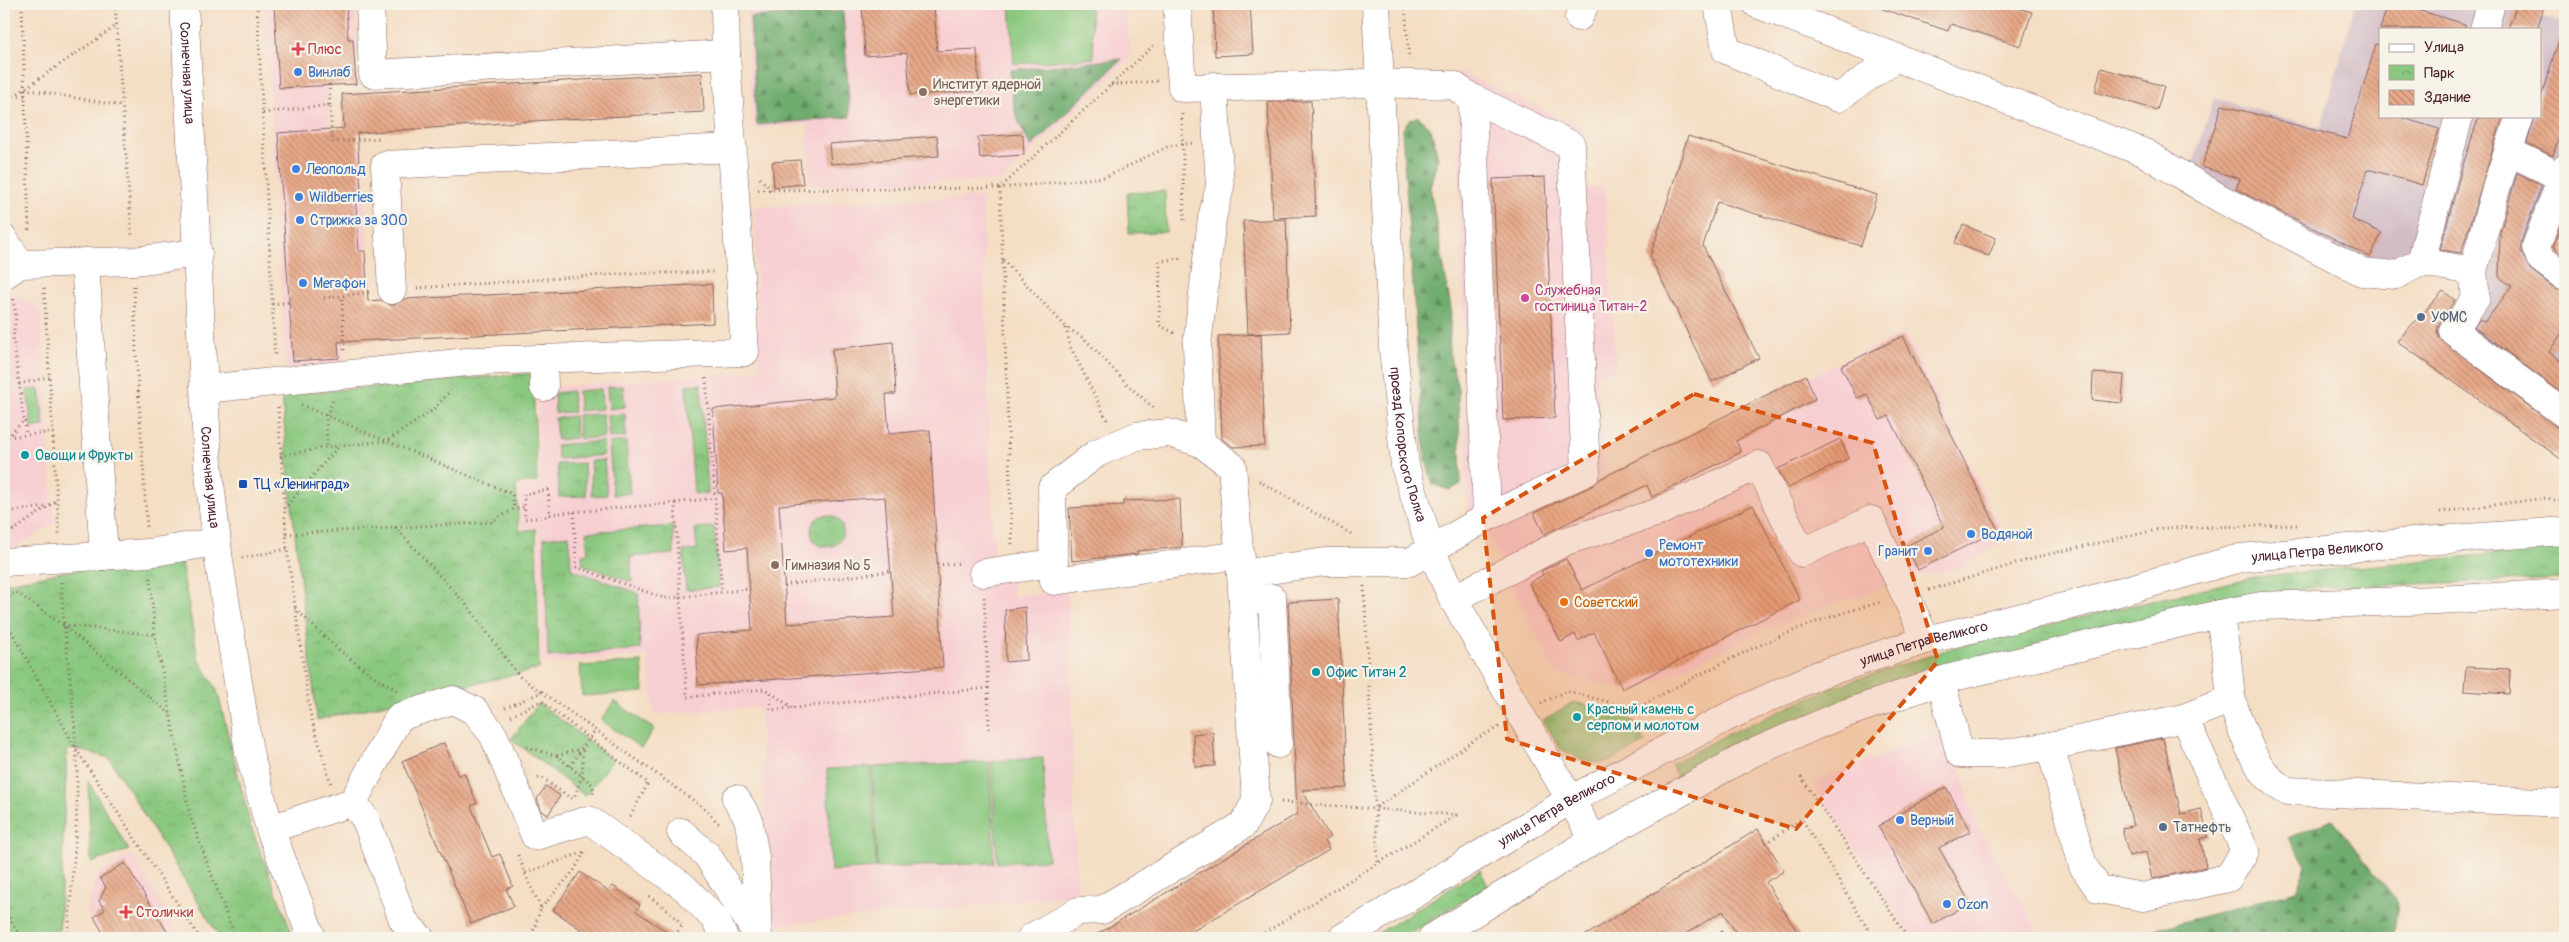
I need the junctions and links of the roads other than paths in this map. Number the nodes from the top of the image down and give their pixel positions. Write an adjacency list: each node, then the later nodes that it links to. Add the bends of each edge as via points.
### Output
1 (184, 4): 21 (street, Солнечная улица)
2 (370, 4): 10 (street, via 373,74)
3 (725, 4): 10 (street)
4 (1376, 4): 12 (street, проезд Копорского Полка)
5 (1718, 4): 11 (street, via 1726,50 1838,98)
6 (1757, 4): 11 (street)
7 (2490, 4): 9 (street)
8 (1177, 13): 13 (street, via 1182,83)
9 (2484, 28)
10 (726, 54): 17 (street)
11 (1894, 58): 23 (street, via 2145,153 2221,198 2362,272 2396,275)
12 (1381, 83): 13 (street); 14 (street, via 1453,85); 36 (street, проезд Копорского Полка, via 1393,348 1405,466)
13 (1214, 86): 32 (street, via 1220,187 1212,218 1197,345)
14 (1472, 98): 33 (street); 33 (street, via 1571,144 1586,472)
15 (2459, 118): 23 (street)
16 (2519, 118): 18 (street)
17 (733, 148): 27 (street, via 385,165); 28 (street, via 745,352)
18 (2510, 152): 19 (street); 24 (street)
19 (2564, 175): 26 (street, via 2536,247 2540,258)
20 (4, 239): 25 (street)
21 (198, 253): 22 (street, via 134,261); 30 (street, Солнечная улица)
22 (85, 262): 25 (street); 37 (street)
23 (2421, 262): 24 (street)
24 (2472, 271): 31 (street, via 2476,298 2453,331)
25 (20, 275)
26 (2565, 277)
27 (392, 290)
28 (543, 360): 29 (street); 30 (street, via 477,362)
29 (544, 387)
30 (205, 389): 35 (street, Солнечная улица)
31 (2565, 414)
32 (1201, 443): 39 (street, via 1169,433 1137,436 1097,453 1052,488); 40 (street, via 1232,466)
33 (1487, 517): 36 (street)
34 (2565, 531): 45 (street, улица Петра Великого, via 2240,558 2076,604)
35 (216, 542): 37 (street); 55 (street, Солнечная улица, via 249,752)
36 (1431, 550): 40 (street, via 1410,562 1361,550 1325,562); 43 (street, проезд Копорского Полка)
37 (104, 556): 38 (street)
38 (4, 562)
39 (1054, 563): 40 (street, via 1054,581); 41 (street, via 1026,567)
40 (1241, 576): 49 (street, via 1272,598); 62 (street, via 1256,800 1244,825 1102,910 1078,911)
41 (983, 583)
42 (2565, 593): 44 (street, via 2261,606)
43 (1453, 599): 45 (street, via 1566,541 1656,513 1759,466 1802,553 1871,520); 52 (street, проезд Копорского Полка)
44 (2219, 614): 46 (street); 47 (street)
45 (1926, 640): 52 (street, улица Петра Великого, via 1818,675 1725,718)
46 (1941, 681): 50 (street, via 1960,754 2001,754); 57 (street, via 1840,715 1750,754)
47 (2232, 699): 48 (street); 53 (street, via 2257,762 2276,786 2287,791)
48 (2184, 718): 50 (street); 50 (street, via 2245,852 2228,878 2143,898 2098,889 2083,866)
49 (1278, 744)
50 (2050, 746)
51 (736, 799): 58 (street, via 748,818)
52 (1570, 800): 57 (street, проезд Копорского Полка); 63 (street, улица Петра Великого)
53 (2565, 803)
54 (345, 805): 55 (street); 60 (street, via 366,820 403,920); 61 (street, via 399,717 453,700 475,711 494,736 535,836 589,820 684,887 716,920)
55 (270, 829): 59 (street, Солнечная улица)
56 (681, 832): 58 (street, via 708,855)
57 (1594, 840): 64 (street)
58 (766, 937)
59 (312, 938)
60 (420, 938)
61 (724, 938)
62 (1031, 938)
63 (1342, 938)
64 (1432, 938)

